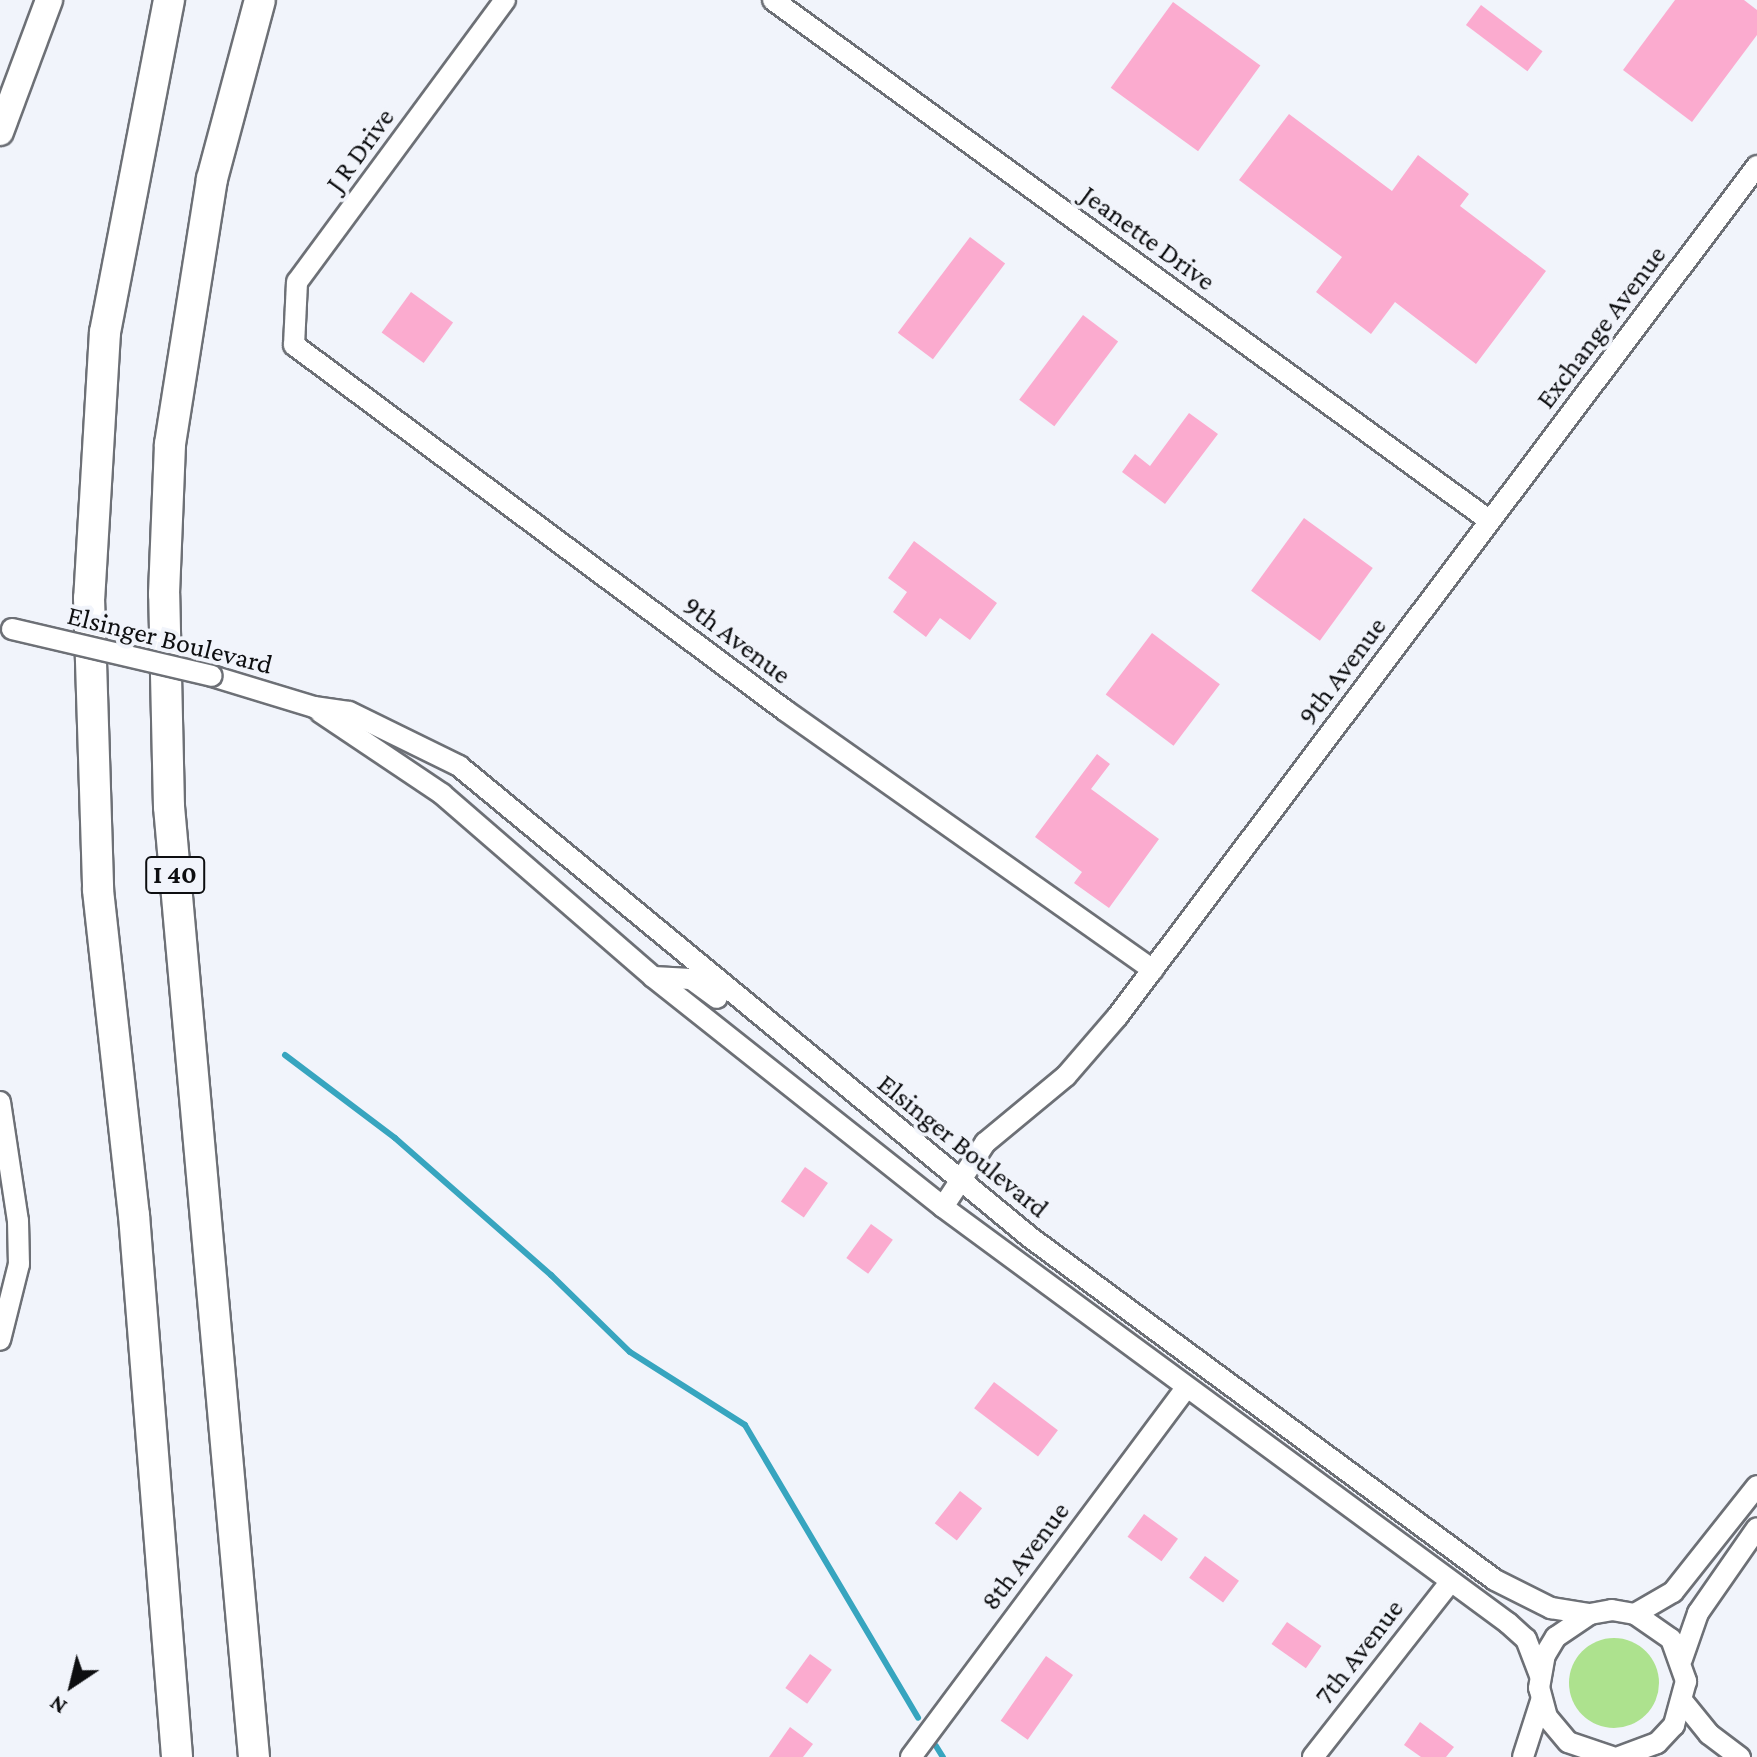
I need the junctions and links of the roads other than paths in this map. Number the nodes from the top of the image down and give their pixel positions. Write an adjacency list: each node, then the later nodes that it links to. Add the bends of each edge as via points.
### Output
1 (49, 0): 6 (main road)
2 (169, 0): 30 (highway, via 105,332 89,598 98,890 134,1215)
3 (260, 0): 31 (highway, I 40, via 212,179 170,444 164,594 169,807)
4 (505, 0): 8 (street, J R Drive, via 297,282)
5 (773, 0): 9 (street, Jeanette Drive)
6 (0, 132)
7 (1757, 166): 9 (street, Exchange Avenue)
8 (294, 345): 12 (street, 9th Avenue, via 775,703)
9 (1490, 521): 12 (street, 9th Avenue)
10 (4, 627): 11 (street, Elsinger Boulevard, bridge, via 212,676)
11 (314, 707): 13 (street, Elsinger Boulevard, via 442,794); 14 (street, Elsinger Boulevard, via 384,725 459,766)
12 (1153, 970): 16 (street, 9th Avenue, via 1066,1076 996,1132)
13 (653, 977): 14 (street, via 691,979 773,1043); 17 (street, Elsinger Boulevard)
14 (810, 1059): 16 (street, Elsinger Boulevard)
15 (0, 1102): 18 (street, via 18,1221 19,1264)
16 (961, 1179): 17 (street, 9th Avenue); 23 (street, Elsinger Boulevard, via 1031,1238 1495,1580 1551,1608)
17 (943, 1207): 19 (street, Elsinger Boulevard)
18 (0, 1340)
19 (1185, 1390): 22 (street, Elsinger Boulevard); 32 (street, 8th Avenue)
20 (1757, 1486): 24 (street, via 1673,1592)
21 (1757, 1528): 25 (street, via 1698,1613)
22 (1450, 1582): 26 (street, Elsinger Boulevard, via 1520,1631); 33 (street, 7th Avenue)
23 (1590, 1614): 24 (street); 26 (street, via 1556,1637)
24 (1635, 1614): 25 (street, via 1671,1639)
25 (1682, 1659): 28 (street)
26 (1540, 1675): 27 (street)
27 (1541, 1701): 29 (street, via 1556,1731); 34 (street)
28 (1684, 1703): 29 (street, via 1674,1725 1657,1743); 36 (street, via 1709,1734)
29 (1612, 1756): 35 (street)
30 (177, 1757)
31 (254, 1757)
32 (911, 1757)
33 (1313, 1757)
34 (1523, 1757)
35 (1666, 1757)
36 (1740, 1757)

